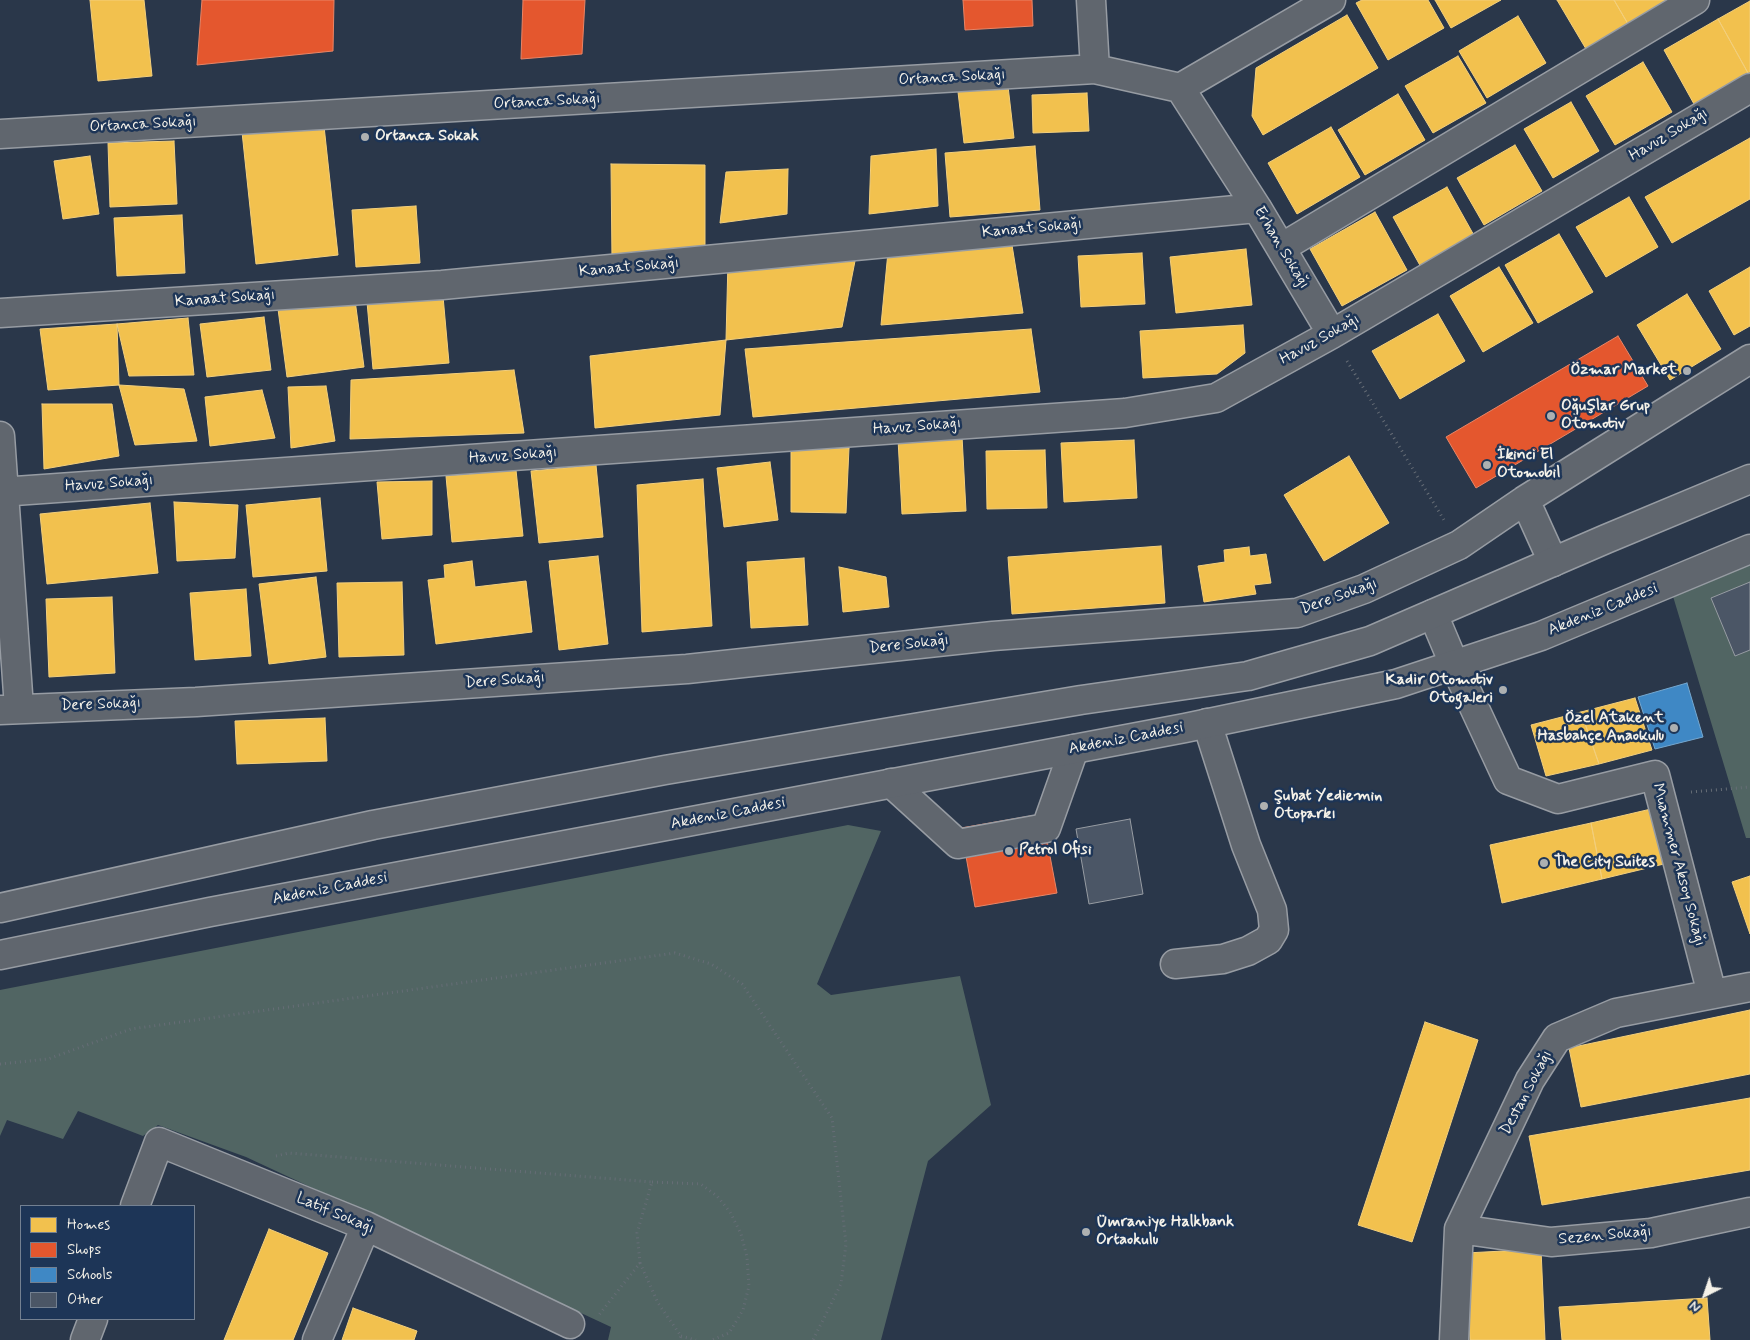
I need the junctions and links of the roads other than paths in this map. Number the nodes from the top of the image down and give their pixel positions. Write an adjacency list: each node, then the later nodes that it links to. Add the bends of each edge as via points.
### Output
1 (1091, 0): 4 (street)
2 (1331, 0): 5 (street)
3 (1695, 0): 9 (street)
4 (1095, 70): 5 (street); 7 (street, Ortanca Sokağı)
5 (1180, 88): 8 (street, Erhan Sokağı)
6 (1750, 88): 11 (street, Havuz Sokağı)
7 (0, 134)
8 (1257, 208): 9 (street, Erhan Sokağı); 10 (street, Kanaat Sokağı, via 442,285)
9 (1281, 248): 11 (street, Erhan Sokağı)
10 (0, 313)
11 (1332, 334): 15 (street, Havuz Sokağı, via 1216,398 1125,413)
12 (1750, 359): 16 (street, Dere Sokağı)
13 (0, 436): 15 (street)
14 (1750, 479): 18 (street)
15 (2, 492): 21 (street)
16 (1525, 500): 18 (street); 21 (street, Dere Sokağı, via 1459,545 1364,589 1296,613 993,636 687,669 196,702)
17 (1750, 549): 20 (street, Akdeniz Caddesi, via 1541,636)
18 (1553, 562): 19 (street)
19 (1433, 614): 20 (street); 25 (street, via 1370,641 1248,676 1081,700 665,770 373,825)
20 (1454, 664): 22 (street, Akdeniz Caddesi, via 1396,684); 29 (street, Muammer Aksoy Sokağı, via 1508,780 1558,799 1655,775)
21 (10, 709)
22 (1207, 723): 23 (street, Akdeniz Caddesi); 27 (street, via 1246,845 1272,910 1274,930 1268,940 1248,951 1223,959)
23 (1074, 749): 24 (street, Akdeniz Caddesi); 24 (street, via 1046,828 958,844)
24 (891, 783): 26 (street, Akdeniz Caddesi, via 229,908)
25 (0, 908)
26 (0, 955)
27 (1175, 964)
28 (1750, 987): 29 (street, Destan Sokağı)
29 (1712, 994): 33 (street, Destan Sokağı, via 1616,1013 1557,1038 1530,1080)
30 (135, 1205): 32 (street, Latif Sokağı, via 159,1142)
31 (1750, 1212): 33 (street, Sezen Sokağı, via 1651,1233 1550,1242)
32 (366, 1226): 35 (street, Latif Sokağı); 37 (street)
33 (1459, 1229): 38 (street, Destan Sokağı)
34 (93, 1320): 36 (street)
35 (566, 1335)
36 (85, 1340)
37 (317, 1340)
38 (1454, 1340)

